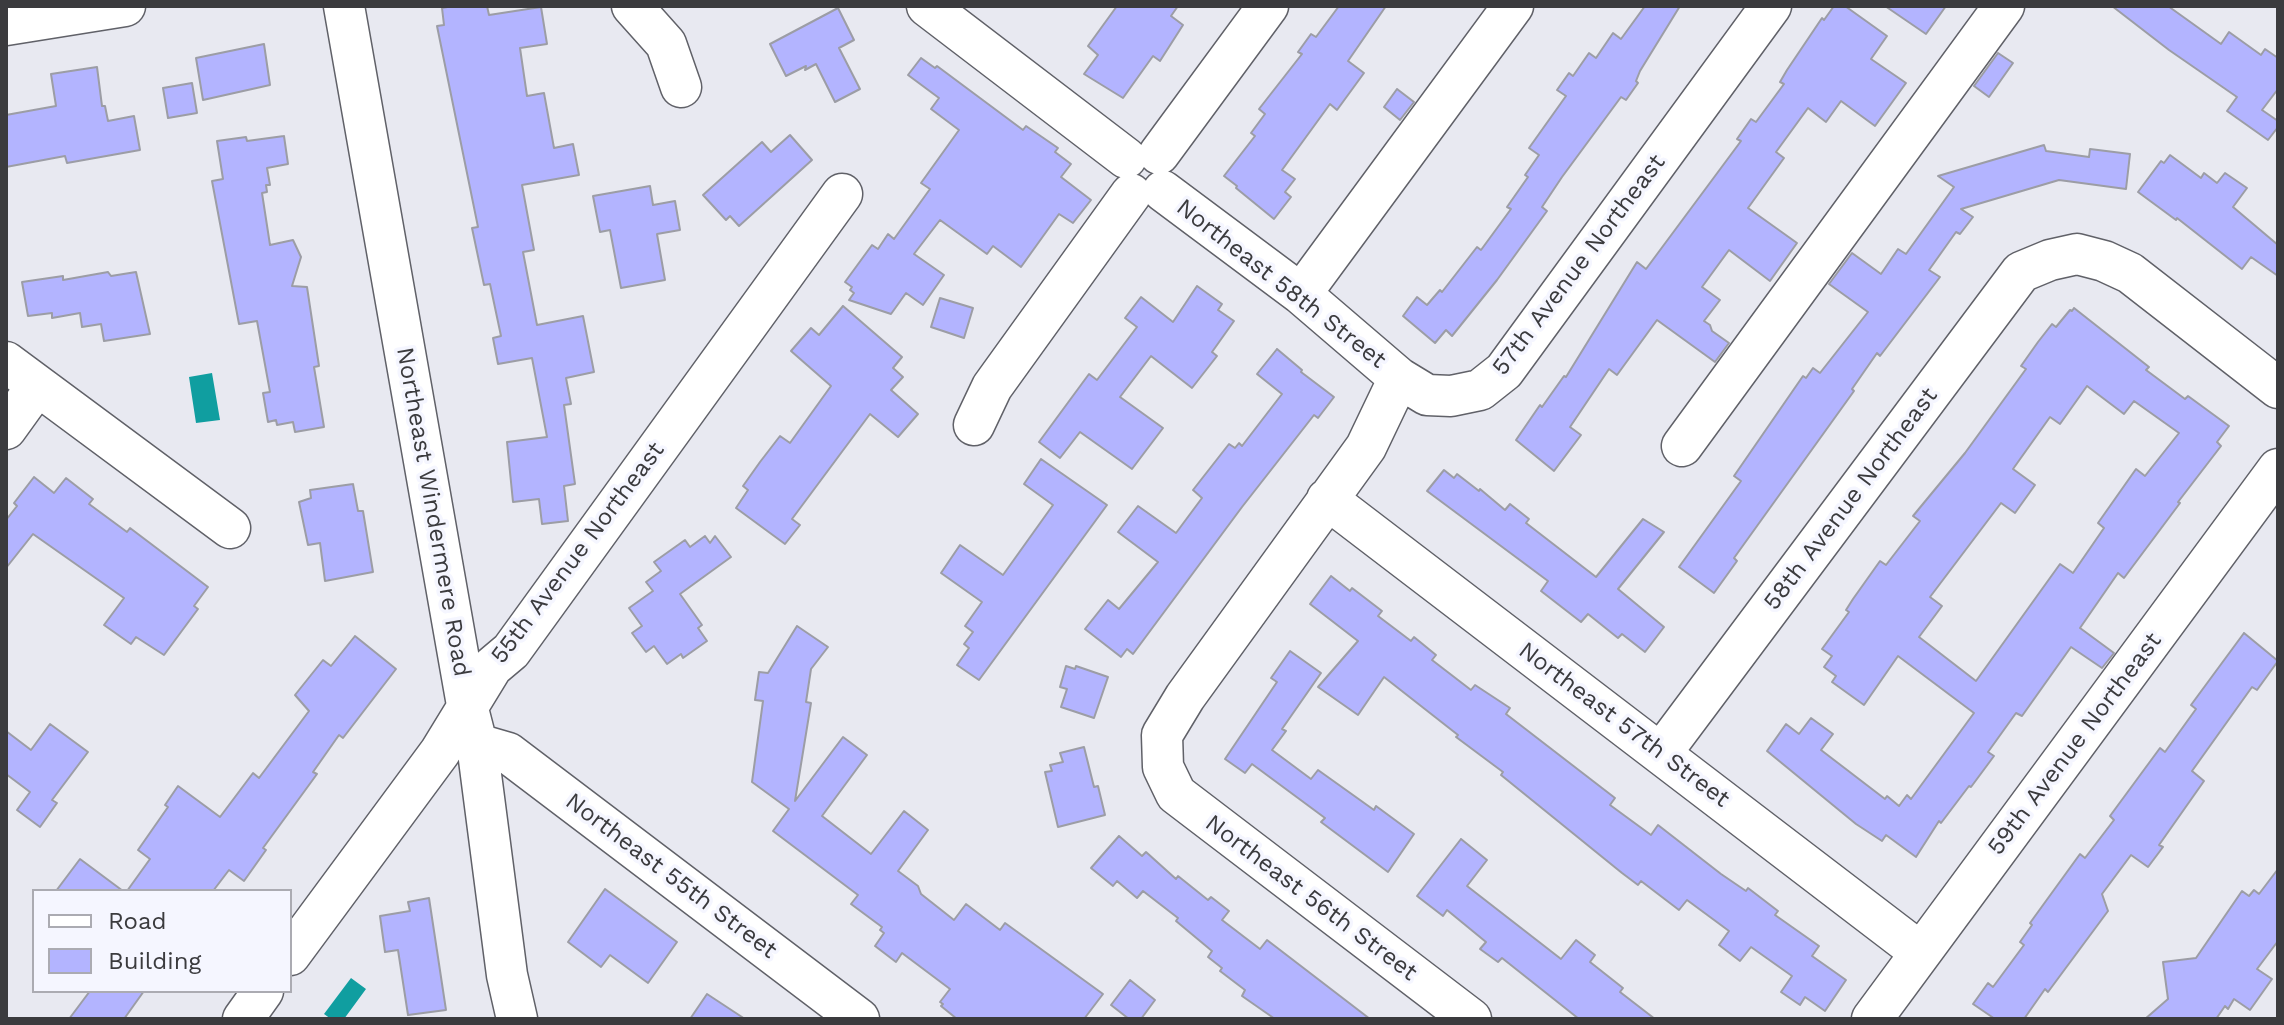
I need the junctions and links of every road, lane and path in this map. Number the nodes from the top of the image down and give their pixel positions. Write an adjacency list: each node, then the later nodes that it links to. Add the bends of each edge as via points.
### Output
1 (125, 6): 9 (street)
2 (344, 6): 24 (street, Northeast Windermere Road)
3 (632, 6): 10 (street, via 666,44)
4 (1268, 6): 11 (street)
5 (1513, 6): 13 (street)
6 (1771, 6): 15 (street, 57th Avenue Northeast, via 1504,371 1480,390 1451,396 1427,395)
7 (2004, 6): 20 (street)
8 (950, 13): 11 (street, Northeast 58th Street)
9 (6, 25)
10 (681, 87)
11 (1145, 174): 13 (street, Northeast 58th Street); 18 (street, via 992,387)
12 (842, 194): 24 (street, 55th Avenue Northeast)
13 (1301, 294): 15 (street, Northeast 58th Street)
14 (6, 362): 16 (street)
15 (1399, 378): 22 (street, via 1366,447)
16 (37, 386): 19 (street); 23 (street)
17 (2278, 388): 26 (street, 58th Avenue Northeast, via 2130,273 2104,261 2077,254 2021,272)
18 (974, 425)
19 (6, 429)
20 (1682, 446)
21 (2278, 469): 28 (street, 59th Avenue Northeast)
22 (1327, 499): 26 (street, Northeast 57th Street); 33 (street, Northeast 56th Street, via 1185,697 1162,735 1163,767 1176,794)
23 (230, 528)
24 (467, 705): 25 (street, Northeast Windermere Road); 27 (street, 55th Avenue Northeast, via 440,752)
25 (477, 744): 31 (street, Northeast Windermere Road); 32 (street, Northeast 55th Street, via 508,753)
26 (1662, 752): 28 (street, Northeast 57th Street)
27 (292, 952)
28 (1920, 952): 34 (street, 59th Avenue Northeast)
29 (262, 993): 30 (street)
30 (243, 1019)
31 (517, 1019)
32 (859, 1019)
33 (1471, 1019)
34 (1872, 1019)

